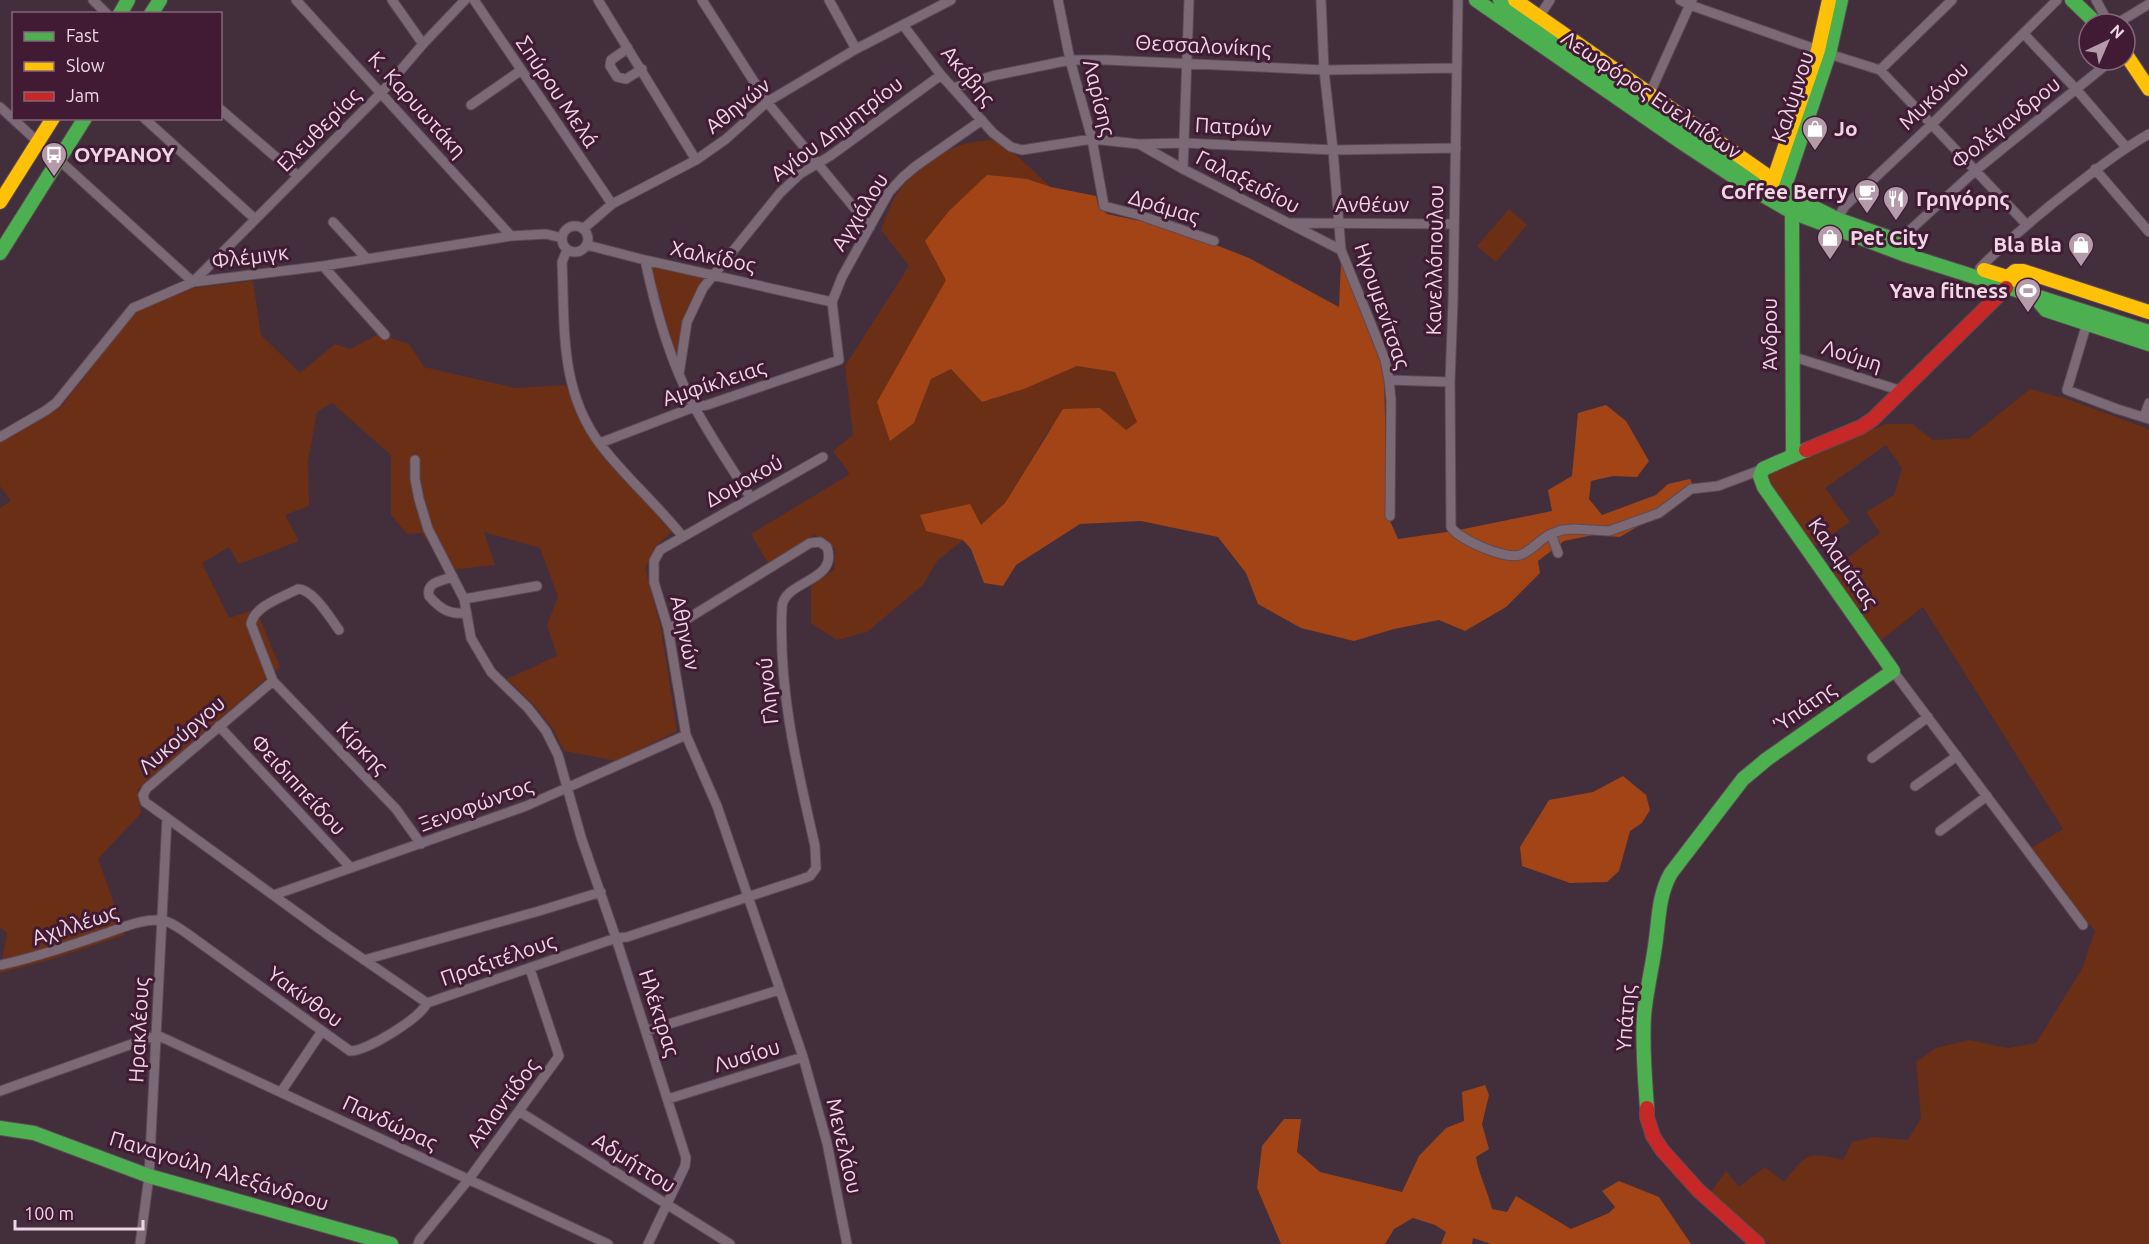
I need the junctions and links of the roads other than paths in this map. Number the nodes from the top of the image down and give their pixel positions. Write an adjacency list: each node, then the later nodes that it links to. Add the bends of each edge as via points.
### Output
1 (93, 0): 27 (street)
2 (296, 0): 50 (street, Κ. Καρυωτάκη)
3 (465, 0): 33 (street, Ελευθερίας)
4 (474, 0): 43 (street, Σπύρου Μελά)
5 (598, 0): 34 (street)
6 (702, 0): 52 (street)
7 (829, 0): 35 (street)
8 (951, 0): 25 (street, Αθηνών)
9 (1058, 0): 37 (street, Λαρίσης)
10 (1189, 0): 38 (street)
11 (1321, 0): 41 (street, Ηγουμενίτσας)
12 (1458, 0): 39 (street, Κανελλόπουλου)
13 (1476, 0): 79 (main road, Λεωφόρος Ευελπίδων, via 1688,147)
14 (1500, 0): 79 (main road, Λεωφόρος Ευελπίδων)
15 (1515, 0): 30 (main road)
16 (1550, 0): 30 (street)
17 (1680, 0): 24 (street)
18 (1829, 0): 36 (main road, Καλύμνου)
19 (1841, 0): 36 (main road, Καλύμνου)
20 (1952, 0): 42 (street)
21 (2057, 0): 32 (street, Μυκόνου)
22 (2072, 0): 28 (main road)
23 (395, 1): 33 (street)
24 (1691, 3): 36 (street); 51 (street)
25 (933, 4): 31 (street, Αθηνών)
26 (2149, 4): 29 (street)
27 (105, 12)
28 (2084, 12)
29 (2136, 12)
30 (1539, 17): 51 (main road)
31 (903, 25): 35 (street, Αθηνών); 46 (street, Ακόβης)
32 (2024, 34): 48 (street); 62 (street, Μυκόνου)
33 (423, 44): 50 (street, Ελευθερίας)
34 (628, 48): 40 (street); 40 (street, via 611,60 617,77 626,79)
35 (856, 49): 52 (street, Αθηνών)
36 (1824, 52): 42 (street); 79 (main road, Καλύμνου)
37 (1070, 60): 38 (street, Θεσσαλονίκης); 47 (street, Θεσσαλονίκης); 64 (street, Λαρίσης)
38 (1187, 63): 41 (street, Θεσσαλονίκης); 66 (street)
39 (1456, 68): 41 (street, Θεσσαλονίκης); 70 (street, Κανελλόπουλου)
40 (642, 69): 73 (street)
41 (1324, 70): 71 (street, Ηγουμενίτσας)
42 (1880, 70): 62 (street)
43 (520, 71): 53 (street); 81 (street, Σπύρου Μελά)
44 (2137, 71): 49 (main road)
45 (2097, 72): 48 (street, Φολέγανδρου)
46 (941, 75): 47 (street, Ακόβης); 74 (street, Αγίου Δημητρίου)
47 (953, 88): 61 (street, Ακόβης)
48 (2076, 89): 69 (street); 77 (street, Φολέγανδρου)
49 (2149, 89)
50 (382, 92): 78 (street, Ελευθερίας); 94 (street, Κ. Καρυωτάκη)
51 (1650, 93): 79 (main road, via 1765,174)
52 (767, 102): 73 (street, Αθηνών); 74 (street)
53 (471, 105)
54 (0, 107): 56 (street)
55 (222, 111): 78 (street)
56 (12, 118)
57 (14, 120): 65 (street)
58 (52, 120): 65 (main road)
59 (84, 120): 72 (main road)
60 (146, 120): 84 (street)
61 (982, 120): 68 (street, Ακόβης); 92 (street, Αγχιάλου, via 903,177 889,192)
62 (1932, 124): 77 (street); 85 (street, Μυκόνου, via 1845,206)
63 (2149, 134): 69 (street)
64 (1092, 139): 67 (street, Πατρών); 68 (street, Πατρών, via 1040,149); 82 (street, Λαρίσης)
65 (38, 142): 80 (main road)
66 (1185, 143): 67 (street, Πατρών); 71 (street, Πατρών); 75 (street)
67 (1139, 144): 75 (street, Γαλαξειδίου)
68 (1011, 147)
69 (2126, 147): 76 (street)
70 (1456, 148): 71 (street, Πατρών); 89 (street, Κανελλόπουλου)
71 (1333, 150): 88 (street, Ηγουμενίτσας)
72 (59, 160): 101 (main road); 107 (street)
73 (696, 160): 81 (street, Αθηνών)
74 (818, 162): 92 (street); 106 (street, Αγίου Δημητρίου, via 780,193)
75 (1183, 169): 87 (street, Γαλαξειδίου)
76 (2095, 169): 90 (street); 91 (street)
77 (1975, 171): 90 (street); 97 (street, Φολέγανδρου)
78 (298, 176): 84 (street, Ελευθερίας)
79 (1775, 196): 83 (main road, Λεωφόρος Ευελπίδων); 85 (main road, Λεωφόρος Ευελπίδων)
80 (0, 202)
81 (612, 204): 93 (street, Αθηνών)
82 (1104, 206): 96 (street, Δράμας)
83 (1792, 212): 108 (main road, Λεωφόρος Ευελπίδων, via 1893,250); 116 (main road, Άνδρου)
84 (255, 219): 107 (street, Ελευθερίας)
85 (1837, 219): 97 (main road, Λεωφόρος Ευελπίδων)
86 (333, 222): 102 (street)
87 (1290, 223): 88 (street, Ανθέων); 100 (street, Γαλαξειδίου)
88 (1339, 223): 89 (street, Ανθέων); 100 (street, Ηγουμενίτσας)
89 (1454, 224): 120 (street, Κανελλόπουλου)
90 (2027, 225): 105 (street)
91 (2147, 226)
92 (870, 227): 110 (street, Αγχιάλου)
93 (583, 229): 95 (street, via 570,227); 98 (street, via 588,236)
94 (511, 236): 95 (street, Φλέμιγκ, via 546,234); 102 (street, Φλέμιγκ)
95 (562, 238): 99 (street)
96 (1214, 241)
97 (1898, 241): 105 (main road, Λεωφόρος Ευελπίδων)
98 (587, 245): 99 (street, via 576,253); 103 (street, Χαλκίδος)
99 (567, 250): 126 (street, via 562,262 566,359 582,414)
100 (1341, 250): 119 (street, Ηγουμενίτσας)
101 (0, 253)
102 (367, 259): 104 (street, Φλέμιγκ)
103 (645, 260): 106 (street, Χαλκίδος); 118 (street, via 653,300)
104 (324, 266): 107 (street, Φλέμιγκ); 114 (street)
105 (1980, 268): 108 (main road, Λεωφόρος Ευελπίδων)
106 (713, 276): 110 (street, Χαλκίδος); 118 (street, Αγίου Δημητρίου, via 687,322)
107 (193, 282): 125 (street, Φλέμιγκ, via 133,308 56,403)
108 (2007, 283): 109 (main road, Λεωφόρος Ευελπίδων); 111 (main road, Λεωφόρος Ευελπίδων); 121 (main road)
109 (2035, 297): 112 (main road, via 2046,310); 113 (main road, Λεωφόρος Ευελπίδων)
110 (832, 302): 117 (street, Αγχιάλου)
111 (2149, 314)
112 (2087, 323): 115 (main road); 124 (street, via 2067,390)
113 (2149, 332)
114 (385, 335)
115 (2149, 344)
116 (1791, 356): 121 (street, Λούμη); 127 (main road, Άνδρου)
117 (839, 360): 123 (street, Αμφίκλειας)
118 (679, 374): 123 (street)
119 (1389, 380): 120 (street); 132 (street, Ηγουμενίτσας)
120 (1450, 382): 133 (street, Κανελλόπουλου, via 1452,529 1463,539 1511,556 1520,555)
121 (1902, 391): 127 (main road, via 1867,423)
122 (2149, 403): 124 (street)
123 (694, 407): 126 (street, Αμφίκλειας); 131 (street)
124 (2147, 418)
125 (0, 437)
126 (600, 443): 134 (street)
127 (1793, 455): 130 (main road)
128 (824, 457): 131 (street, Δομοκού)
129 (416, 459): 136 (street, Ηλέκτρας, via 418,499 428,529)
130 (1763, 469): 133 (street, via 1718,486 1691,489 1659,513 1609,531); 142 (main road, Καλαμάτας, via 1760,476 1764,487)
131 (752, 498): 134 (street, Δομοκού)
132 (1390, 516)
133 (1551, 534): 135 (street)
134 (683, 537): 140 (street, Αθηνών, via 660,550 654,561 654,582)
135 (1558, 553)
136 (453, 577): 138 (street, Ηλέκτρας); 139 (street, via 432,584 429,597 448,613)
137 (537, 586): 138 (street)
138 (464, 600): 139 (street, Ηλέκτρας)
139 (466, 613): 151 (street, Ηλέκτρας, via 471,638 491,672 546,731 558,755)
140 (668, 628): 146 (street, Αθηνών); 157 (street, Γληνού, via 810,543 820,542 827,547 828,559 820,574 786,596 781,640 785,704 815,846)
141 (339, 630): 143 (street, via 303,588 259,610 251,624)
142 (1893, 671): 144 (street, Καλαμάτας); 149 (main road, Ύπάτης)
143 (273, 681): 145 (street, Λυκούργου); 155 (street, Κίρκης, via 396,809)
144 (1928, 717): 147 (street, Καλαμάτας); 148 (street)
145 (219, 726): 153 (street, Λυκούργου, via 147,788 145,802); 156 (street, Φειδιππείδου)
146 (686, 735): 151 (street, Ξενοφώντος); 160 (street, Αθηνών, via 717,806)
147 (1957, 756): 150 (street); 152 (street, Καλαμάτας)
148 (1872, 758)
149 (1743, 779): 188 (main road, Υπάτης, via 1664,885 1644,1014 1644,1082 1647,1117 1662,1150 1698,1190)
150 (1915, 786)
151 (566, 789): 155 (street, Ξενοφώντος); 158 (street, Ηλέκτρας)
152 (1987, 796): 154 (street); 162 (street, Καλαμάτας)
153 (166, 818): 159 (street, Πραξιτέλους); 161 (street, Ηρακλέους)
154 (1940, 831)
155 (421, 844): 156 (street, Ξενοφώντος)
156 (351, 868): 159 (street, Ξενοφώντος)
157 (816, 868): 160 (street, Πραξιτέλους, via 810,876)
158 (601, 892): 163 (street, Ηλέκτρας); 164 (street)
159 (274, 895): 164 (street, Πραξιτέλους)
160 (748, 896): 163 (street, Πραξιτέλους); 167 (street, Αθηνών)
161 (162, 920): 165 (street, Αχιλλέως); 169 (street, Υακίνθου, via 185,932); 171 (street, Ηρακλέους)
162 (2083, 925)
163 (616, 938): 166 (street, Πραξιτέλους); 170 (street, Ηλέκτρας)
164 (364, 960): 168 (street, Πραξιτέλους)
165 (0, 965)
166 (530, 969): 168 (street, Πραξιτέλους); 176 (street, Ατλαντίδος, via 559,1056)
167 (779, 990): 170 (street); 172 (street, Αθηνών)
168 (427, 1003): 169 (street, Υακίνθου, via 419,1015 357,1051 346,1049)
169 (322, 1031): 174 (street)
170 (646, 1031): 175 (street, Ηλέκτρας)
171 (157, 1035): 173 (street); 174 (street, Πανδώρας); 178 (street, Ηρακλέους)
172 (803, 1058): 175 (street, Λυσίου); 187 (street, Μενελάου)
173 (0, 1091)
174 (281, 1092): 179 (street, Πανδώρας)
175 (668, 1099): 180 (street, Ηλέκτρας, via 686,1162)
176 (520, 1112): 179 (street, Ατλαντίδος); 180 (street, Αδμήττου)
177 (0, 1128): 178 (main road, Παναγούλη Αλεξάνδρου, via 34,1133)
178 (149, 1176): 181 (street, Ηρακλέους); 182 (main road, Παναγούλη Αλεξάνδρου)
179 (469, 1179): 183 (street, Ατλαντίδος); 184 (street, Πανδώρας)
180 (667, 1204): 185 (street, Ηλέκτρας); 186 (street, Αδμήττου)
181 (140, 1244)
182 (392, 1244)
183 (418, 1244)
184 (608, 1244)
185 (648, 1244)
186 (730, 1244)
187 (847, 1244)
188 (1758, 1244)

